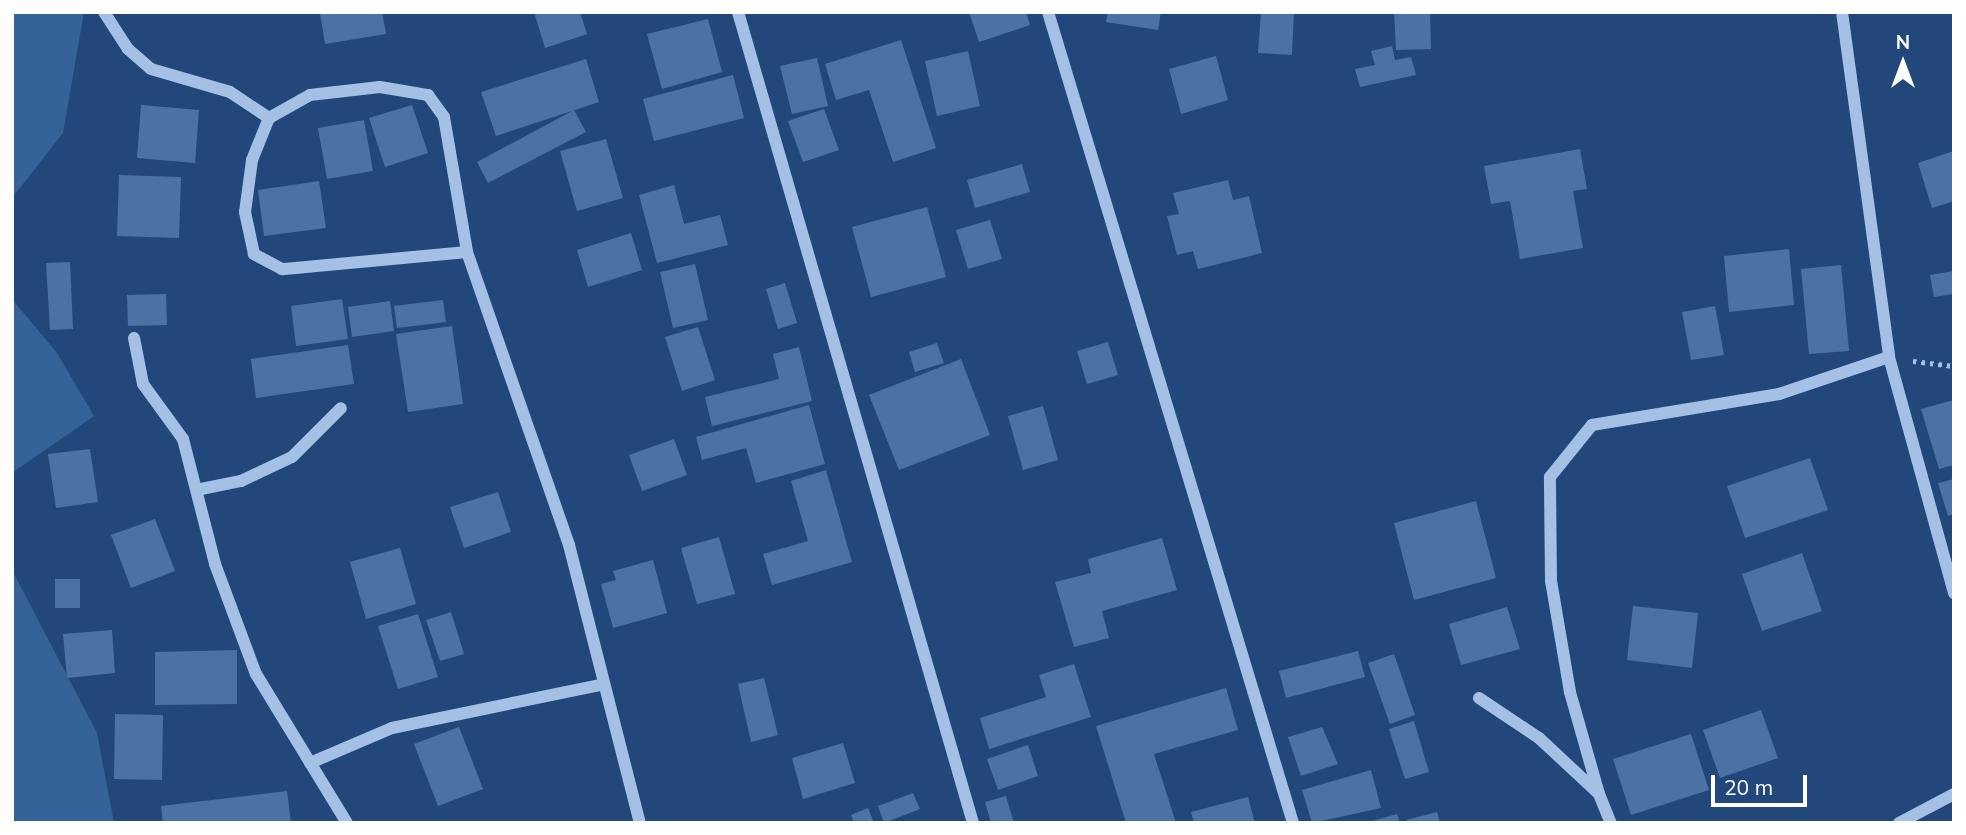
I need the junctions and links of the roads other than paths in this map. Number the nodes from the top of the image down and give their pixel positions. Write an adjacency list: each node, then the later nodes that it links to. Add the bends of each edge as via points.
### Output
1 (104, 12): 5 (street, via 128,49 151,69 230,92)
2 (738, 12): 19 (street)
3 (1048, 12): 20 (street)
4 (1842, 12): 8 (street)
5 (270, 118): 6 (street, via 310,95 380,87 428,95 444,117); 6 (street, via 253,160 244,212 254,254 282,269)
6 (467, 251): 12 (street, via 569,544)
7 (134, 338): 10 (street, via 143,384 183,439)
8 (1889, 357): 11 (street); 15 (street, via 1779,394 1592,425 1550,477 1551,581 1570,692)
9 (341, 408): 10 (street, via 292,457 241,481)
10 (201, 489): 14 (street, via 215,564 256,674)
11 (1954, 593)
12 (600, 685): 14 (street, via 392,728); 18 (street)
13 (1479, 698): 15 (street, via 1539,738)
14 (310, 763): 17 (street)
15 (1599, 794): 21 (street)
16 (1954, 794): 22 (street)
17 (347, 823)
18 (640, 823)
19 (973, 823)
20 (1293, 823)
21 (1611, 823)
22 (1899, 823)

